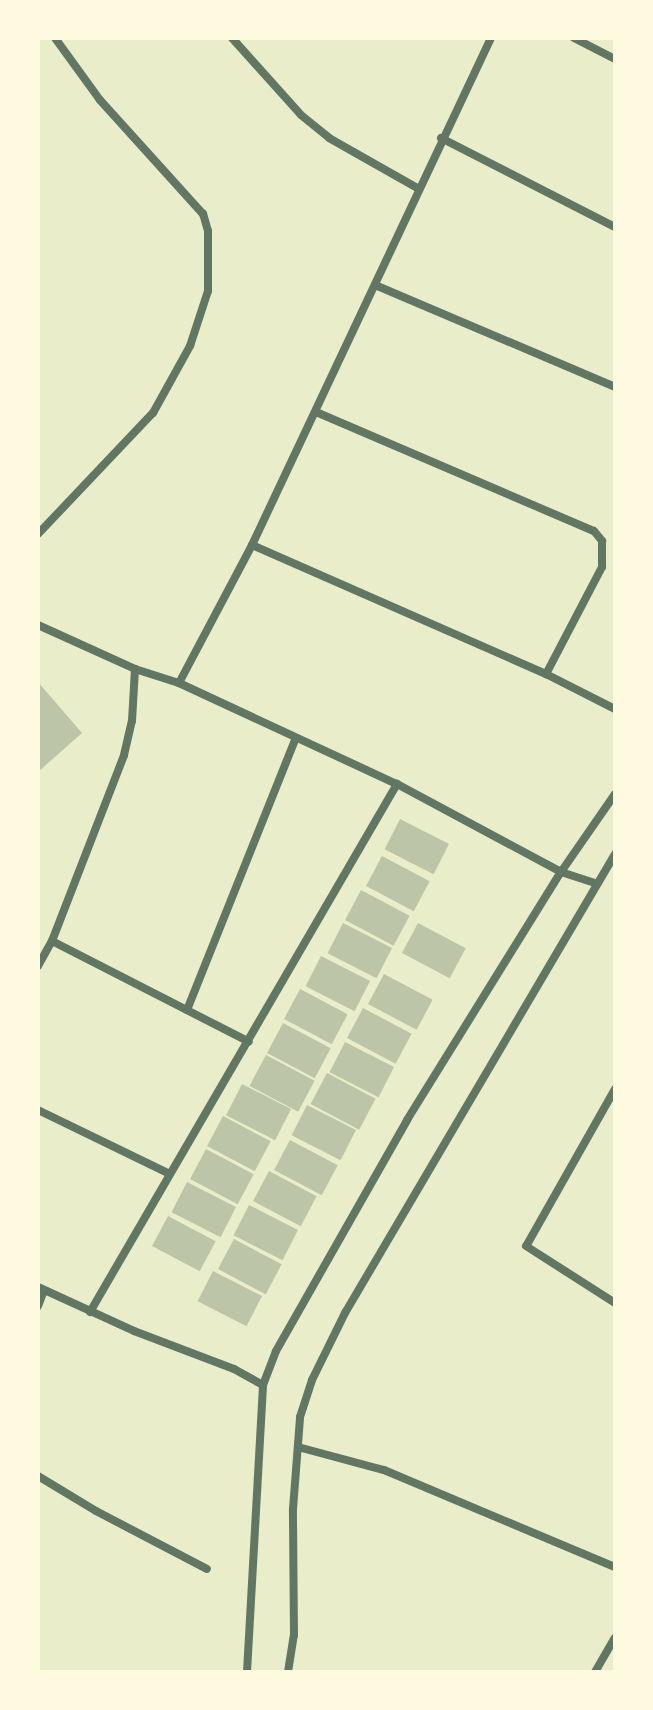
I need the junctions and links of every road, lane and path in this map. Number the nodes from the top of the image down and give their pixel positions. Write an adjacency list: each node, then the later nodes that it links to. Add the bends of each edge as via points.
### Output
1 (55, 38): 12 (street, via 100,100 203,214 208,291 190,346 153,413)
2 (232, 38): 7 (street, via 301,115 329,138)
3 (491, 38): 6 (street)
4 (574, 38): 5 (street)
5 (615, 59)
6 (441, 138): 7 (street); 8 (street)
7 (419, 189): 9 (street)
8 (615, 227)
9 (375, 285): 10 (street); 11 (street)
10 (615, 387)
11 (316, 412): 13 (street); 16 (street, via 594,531 602,541 602,567)
12 (38, 534)
13 (252, 545): 16 (street); 17 (street)
14 (38, 625): 15 (street)
15 (135, 669): 17 (street); 25 (street, via 124,755)
16 (546, 674): 18 (street)
17 (179, 683): 19 (street)
18 (615, 709)
19 (296, 738): 20 (street); 27 (street)
20 (397, 784): 23 (street); 28 (street)
21 (615, 794): 23 (street)
22 (615, 854): 24 (street)
23 (561, 872): 24 (street); 36 (street, via 407,1120 276,1351)
24 (597, 884): 37 (street, via 345,1313 312,1380 300,1417)
25 (52, 941): 26 (street); 27 (street)
26 (38, 966)
27 (187, 1010): 28 (street)
28 (249, 1042): 31 (street)
29 (615, 1089): 33 (street, via 526,1246)
30 (38, 1110): 31 (street)
31 (168, 1173): 35 (street)
32 (41, 1289): 34 (street); 35 (street)
33 (615, 1303)
34 (38, 1306)
35 (90, 1312): 36 (street)
36 (263, 1385): 42 (street)
37 (298, 1447): 39 (street, via 384,1470); 43 (street, via 294,1635)
38 (38, 1476): 40 (street)
39 (615, 1567)
40 (207, 1569)
41 (615, 1638): 44 (street)
42 (247, 1672)
43 (288, 1672)
44 (595, 1672)

